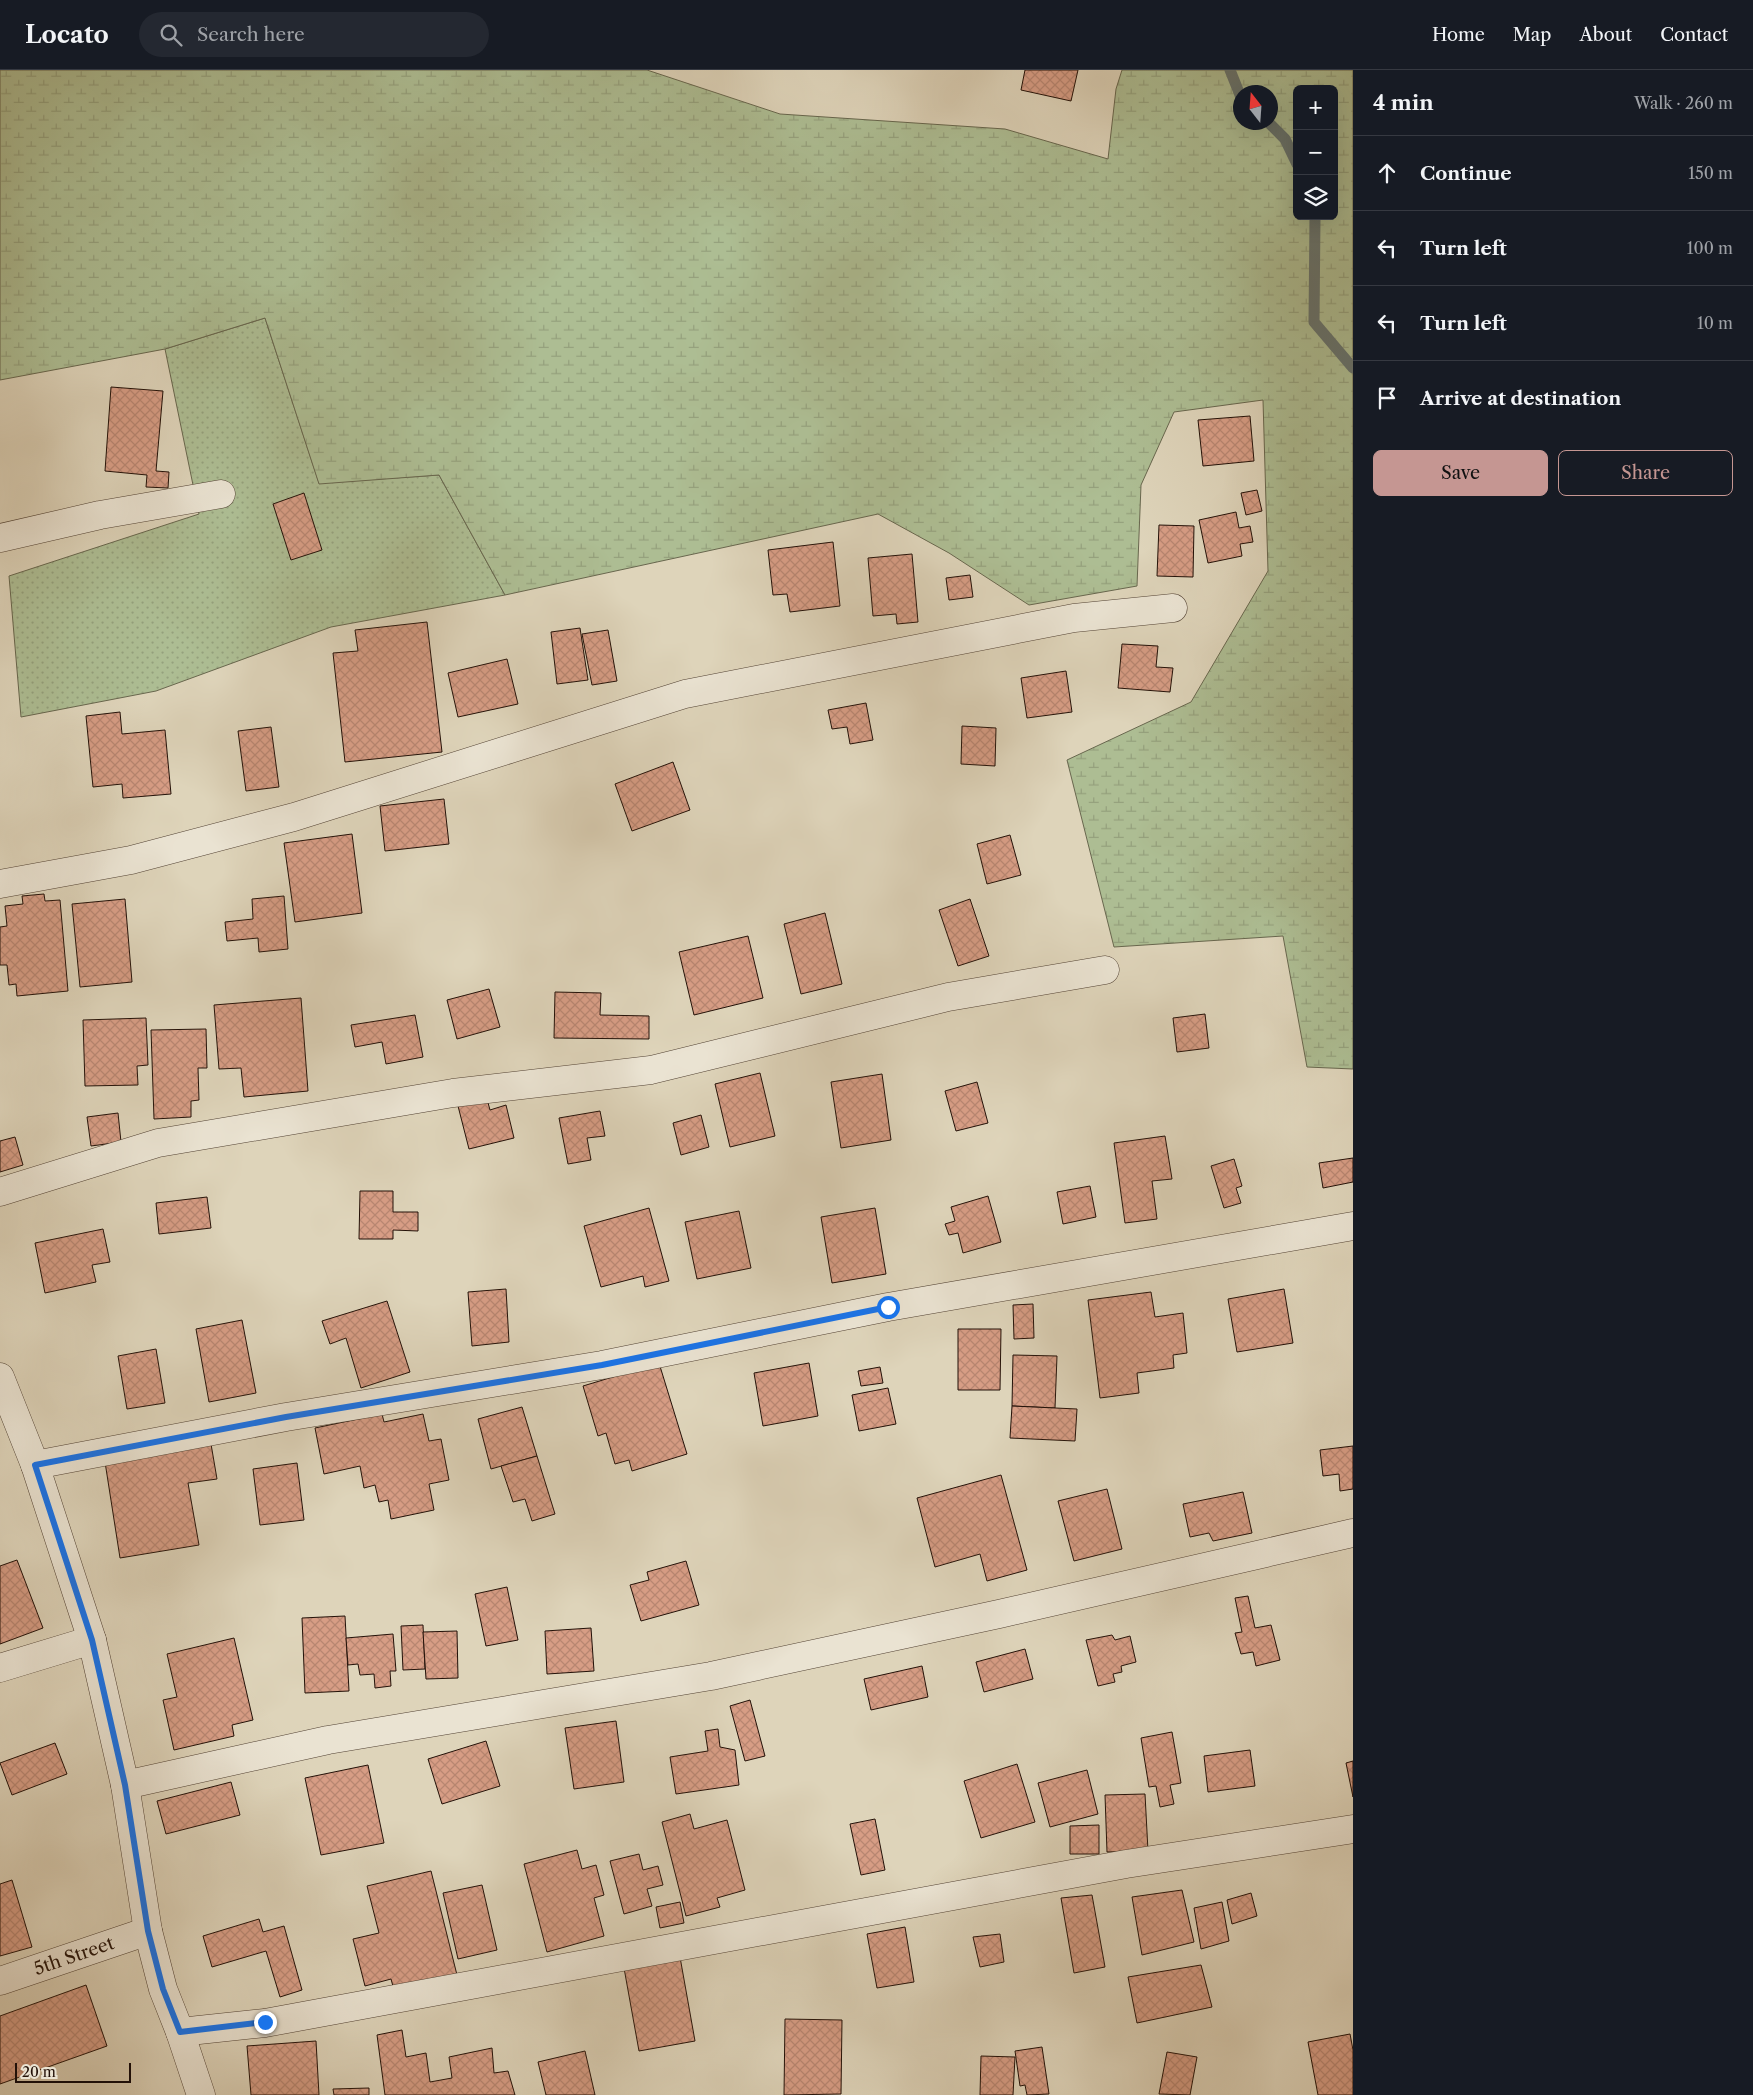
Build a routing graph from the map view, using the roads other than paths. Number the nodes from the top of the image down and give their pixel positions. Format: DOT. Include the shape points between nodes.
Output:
graph roads {
  1 [pos="221,494"];
  2 [pos="0,538"];
  3 [pos="1172,608"];
  4 [pos="0,884"];
  5 [pos="1105,970"];
  6 [pos="0,1192"];
  7 [pos="1353,1226"];
  8 [pos="0,1377"];
  9 [pos="35,1465"];
  10 [pos="1353,1533"];
  11 [pos="92,1640"];
  12 [pos="0,1668"];
  13 [pos="125,1785"];
  14 [pos="1353,1829"];
  15 [pos="148,1931"];
  16 [pos="0,1981"];
  17 [pos="180,2032"];
  18 [pos="201,2095"];
  1 -- 2 [label="street" via="100,515"];
  3 -- 4 [label="street" via="1074,618 685,694 294,817 131,860"];
  5 -- 6 [label="street" via="948,997 651,1070 453,1093 158,1143"];
  7 -- 9 [label="street" via="888,1307 602,1365 286,1417"];
  8 -- 9 [label="street"];
  9 -- 11 [label="street"];
  10 -- 13 [label="street" via="711,1676 328,1740"];
  11 -- 12 [label="street"];
  11 -- 13 [label="street"];
  13 -- 15 [label="street"];
  14 -- 17 [label="street" via="1126,1864 265,2022"];
  15 -- 16 [label="street, 5th Street"];
  15 -- 17 [label="street" via="163,1989"];
  17 -- 18 [label="street"];
}
